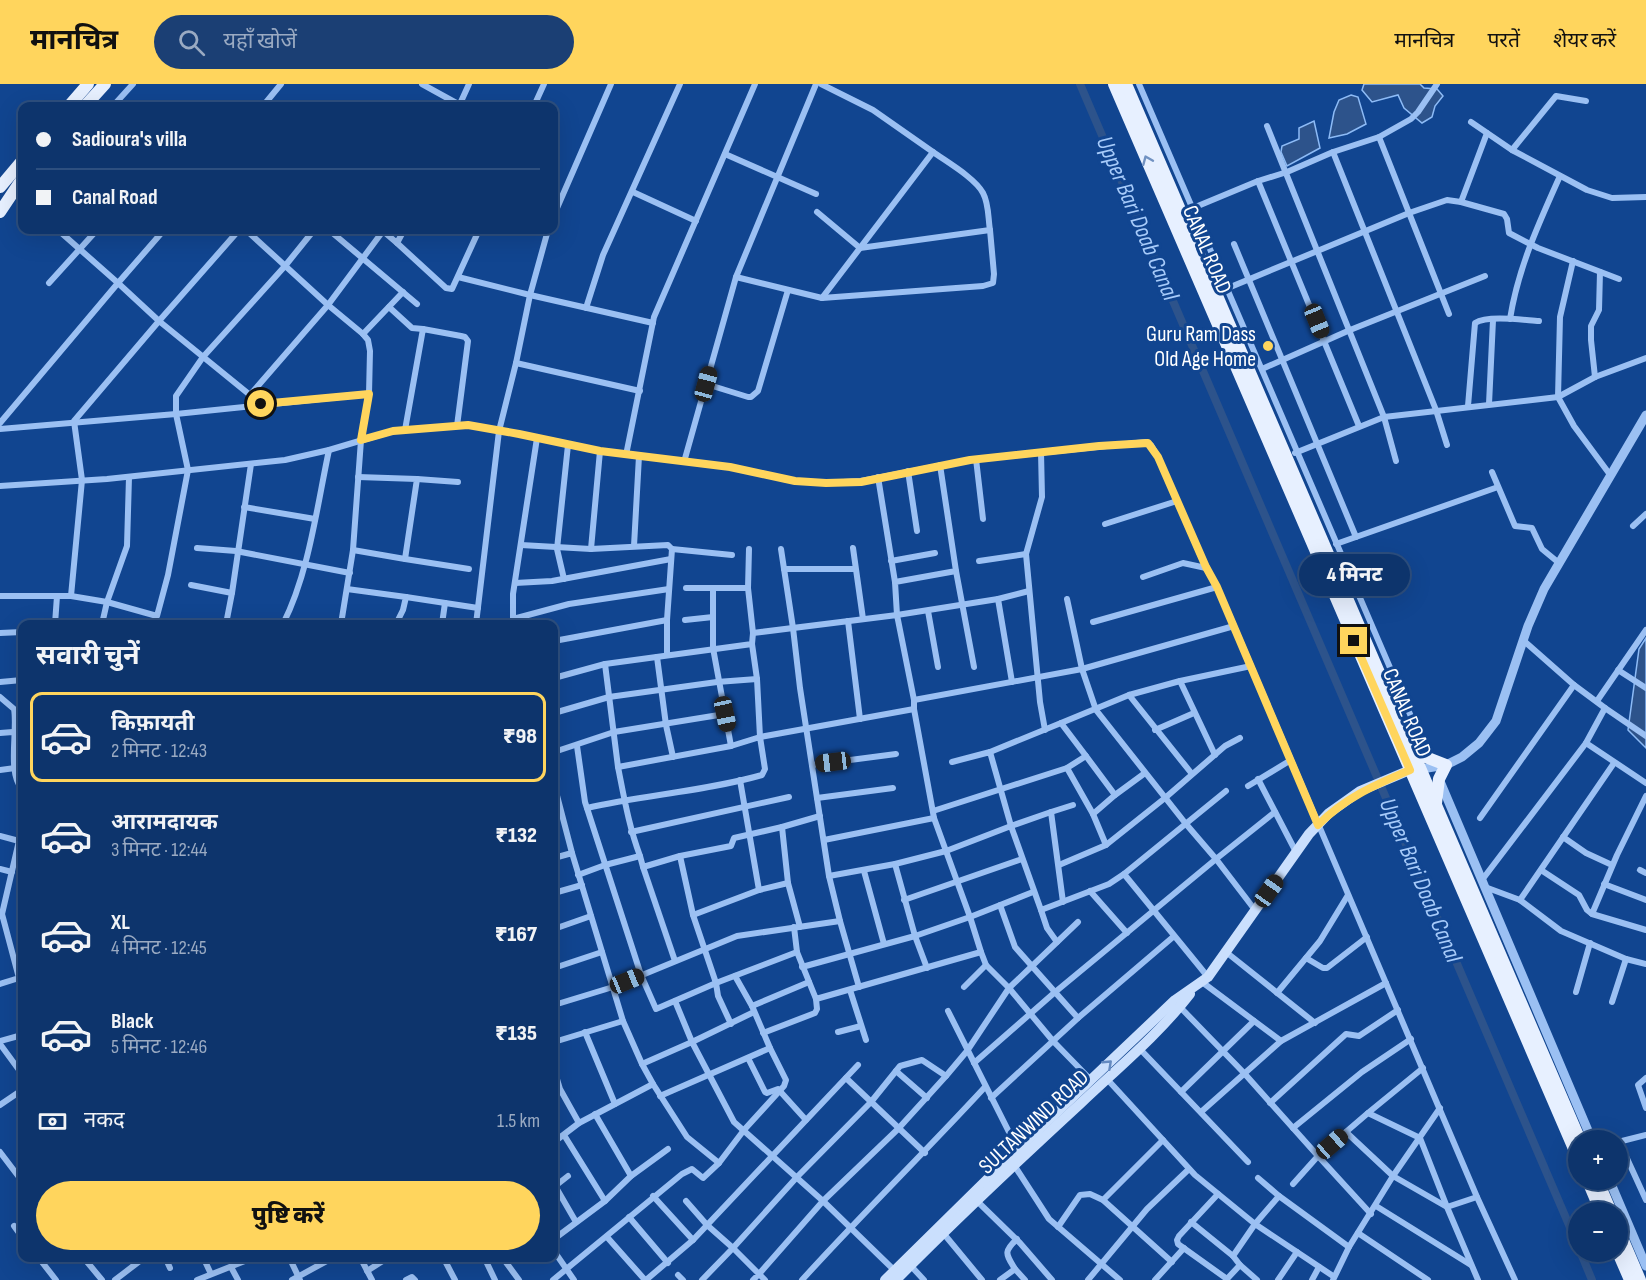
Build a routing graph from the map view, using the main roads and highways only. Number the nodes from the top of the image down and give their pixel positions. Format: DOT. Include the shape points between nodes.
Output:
graph roads {
  1 [pos="88,84"];
  2 [pos="105,84"];
  3 [pos="1114,84"];
  4 [pos="1126,84"];
  5 [pos="72,102"];
  6 [pos="92,102"];
  7 [pos="0,181"];
  8 [pos="18,184"];
  9 [pos="18,184"];
  10 [pos="18,185"];
  11 [pos="18,185"];
  12 [pos="0,187"];
  13 [pos="0,204"];
  14 [pos="0,212"];
  15 [pos="1408,743"];
  16 [pos="1415,770"];
  17 [pos="1436,807"];
  18 [pos="1201,983"];
  19 [pos="1576,1130"];
  20 [pos="1568,1134"];
  21 [pos="1016,1158"];
  22 [pos="974,1198"];
  23 [pos="1628,1252"];
  24 [pos="1622,1262"];
  25 [pos="897,1275"];
  26 [pos="885,1280"];
  27 [pos="1630,1280"];
  28 [pos="1640,1280"];
  1 -- 5 [label="main road"];
  2 -- 6 [label="main road"];
  16 -- 3 [label="main road, CANAL ROAD, one-way"];
  4 -- 15 [label="main road, CANAL ROAD" via="1222,291"];
  7 -- 8 [label="main road"];
  9 -- 12 [label="main road"];
  10 -- 13 [label="main road"];
  11 -- 14 [label="main road"];
  15 -- 16 [label="main road, CANAL ROAD"];
  15 -- 17 [label="main road" via="1422,756 1446,765 1439,779"];
  16 -- 17 [label="main road, CANAL ROAD"];
  16 -- 18 [label="main road, SULTANWIND ROAD" via="1360,791 1329,813"];
  16 -- 20 [label="main road, CANAL ROAD"];
  17 -- 19 [label="main road, CANAL ROAD"];
  18 -- 21 [label="main road, SULTANWIND ROAD" via="1107,1079"];
  21 -- 18 [label="main road, one-way" via="1175,1000"];
  21 -- 22 [label="main road, SULTANWIND ROAD"];
  22 -- 25 [label="main road"];
  22 -- 25 [label="main road, SULTANWIND ROAD" via="944,1234"];
  23 -- 28 [label="main road"];
  24 -- 27 [label="main road"];
  25 -- 26 [label="main road"];
}
